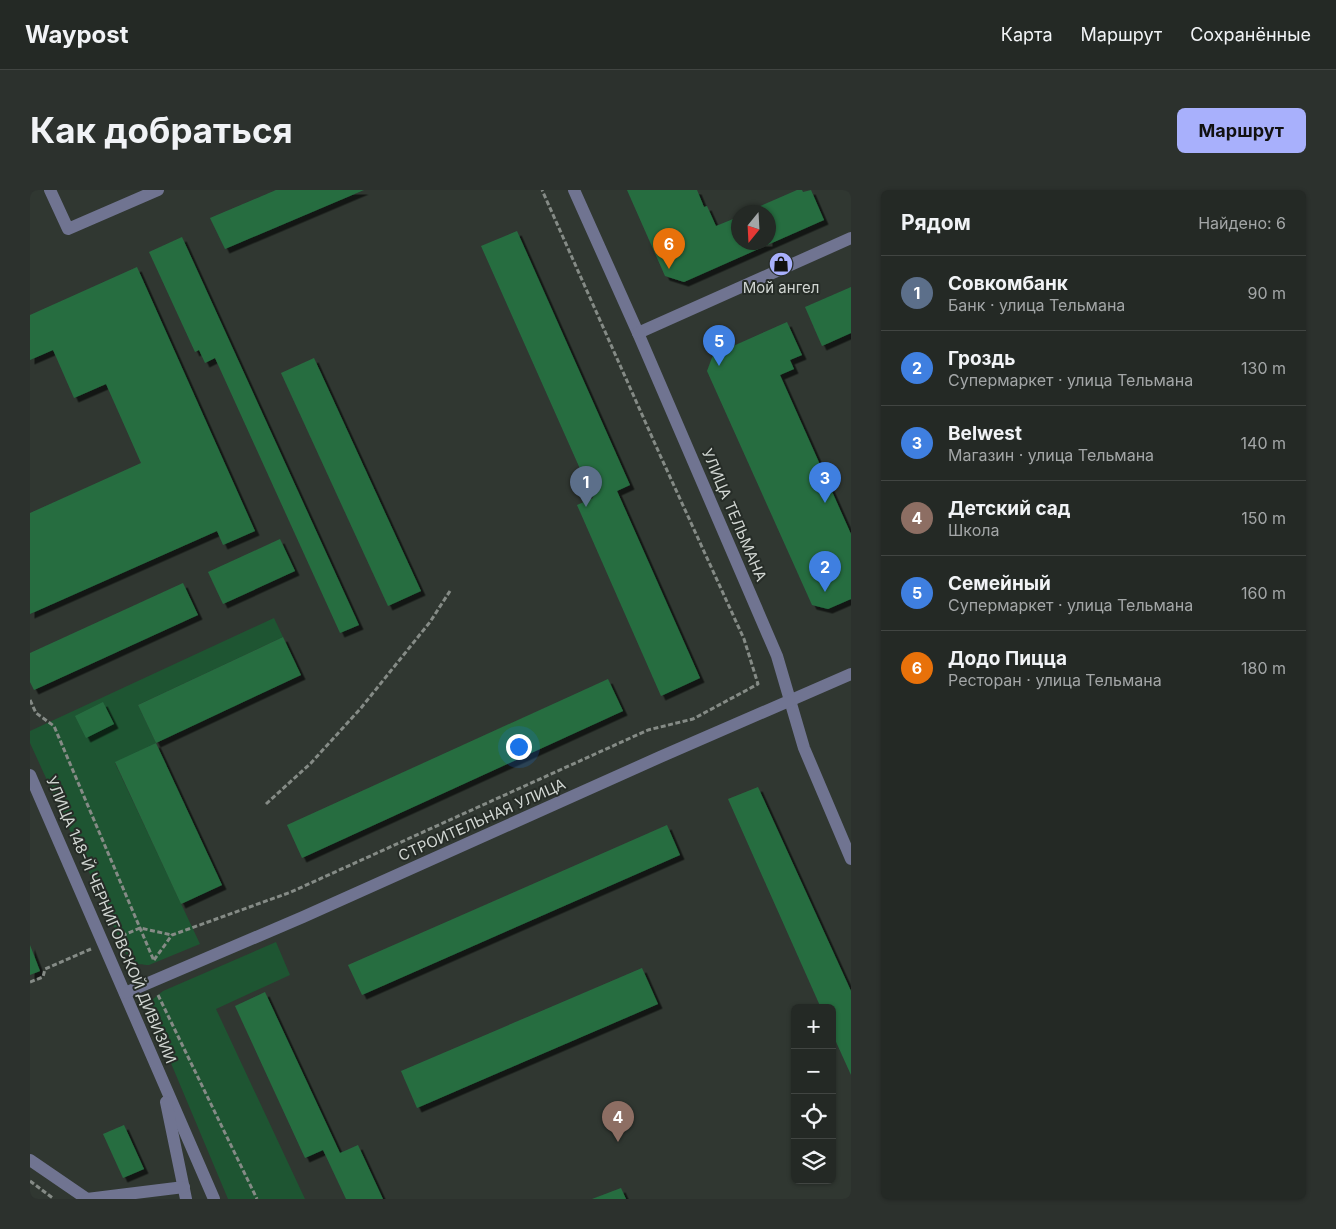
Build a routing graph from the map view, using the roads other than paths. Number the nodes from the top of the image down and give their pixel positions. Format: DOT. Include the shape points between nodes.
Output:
graph roads {
  1 [pos="50,190"];
  2 [pos="158,190"];
  3 [pos="574,190"];
  4 [pos="850,238"];
  5 [pos="638,333"];
  6 [pos="851,674"];
  7 [pos="790,701"];
  8 [pos="30,775"];
  9 [pos="851,858"];
  10 [pos="124,993"];
  11 [pos="161,1078"];
  12 [pos="30,1160"];
  13 [pos="185,1193"];
  14 [pos="87,1199"];
  15 [pos="214,1199"];
  1 -- 2 [label="street" via="68,229"];
  3 -- 5 [label="street, УЛИЦА ТЕЛЬМАНА"];
  4 -- 5 [label="street"];
  5 -- 7 [label="street, УЛИЦА ТЕЛЬМАНА" via="777,656"];
  6 -- 7 [label="street, СТРОИТЕЛЬНАЯ УЛИЦА"];
  7 -- 9 [label="street, УЛИЦА ТЕЛЬМАНА" via="804,748"];
  7 -- 10 [label="street, СТРОИТЕЛЬНАЯ УЛИЦА"];
  8 -- 10 [label="street, УЛИЦА 148-Й ЧЕРНИГОВСКОЙ ДИВИЗИИ"];
  10 -- 11 [label="street, УЛИЦА 148-Й ЧЕРНИГОВСКОЙ ДИВИЗИИ"];
  11 -- 13 [label="street, УЛИЦА 148-Й ЧЕРНИГОВСКОЙ ДИВИЗИИ"];
  11 -- 15 [label="street, УЛИЦА 148-Й ЧЕРНИГОВСКОЙ ДИВИЗИИ"];
  12 -- 14 [label="street"];
  13 -- 14 [label="street"];
}
